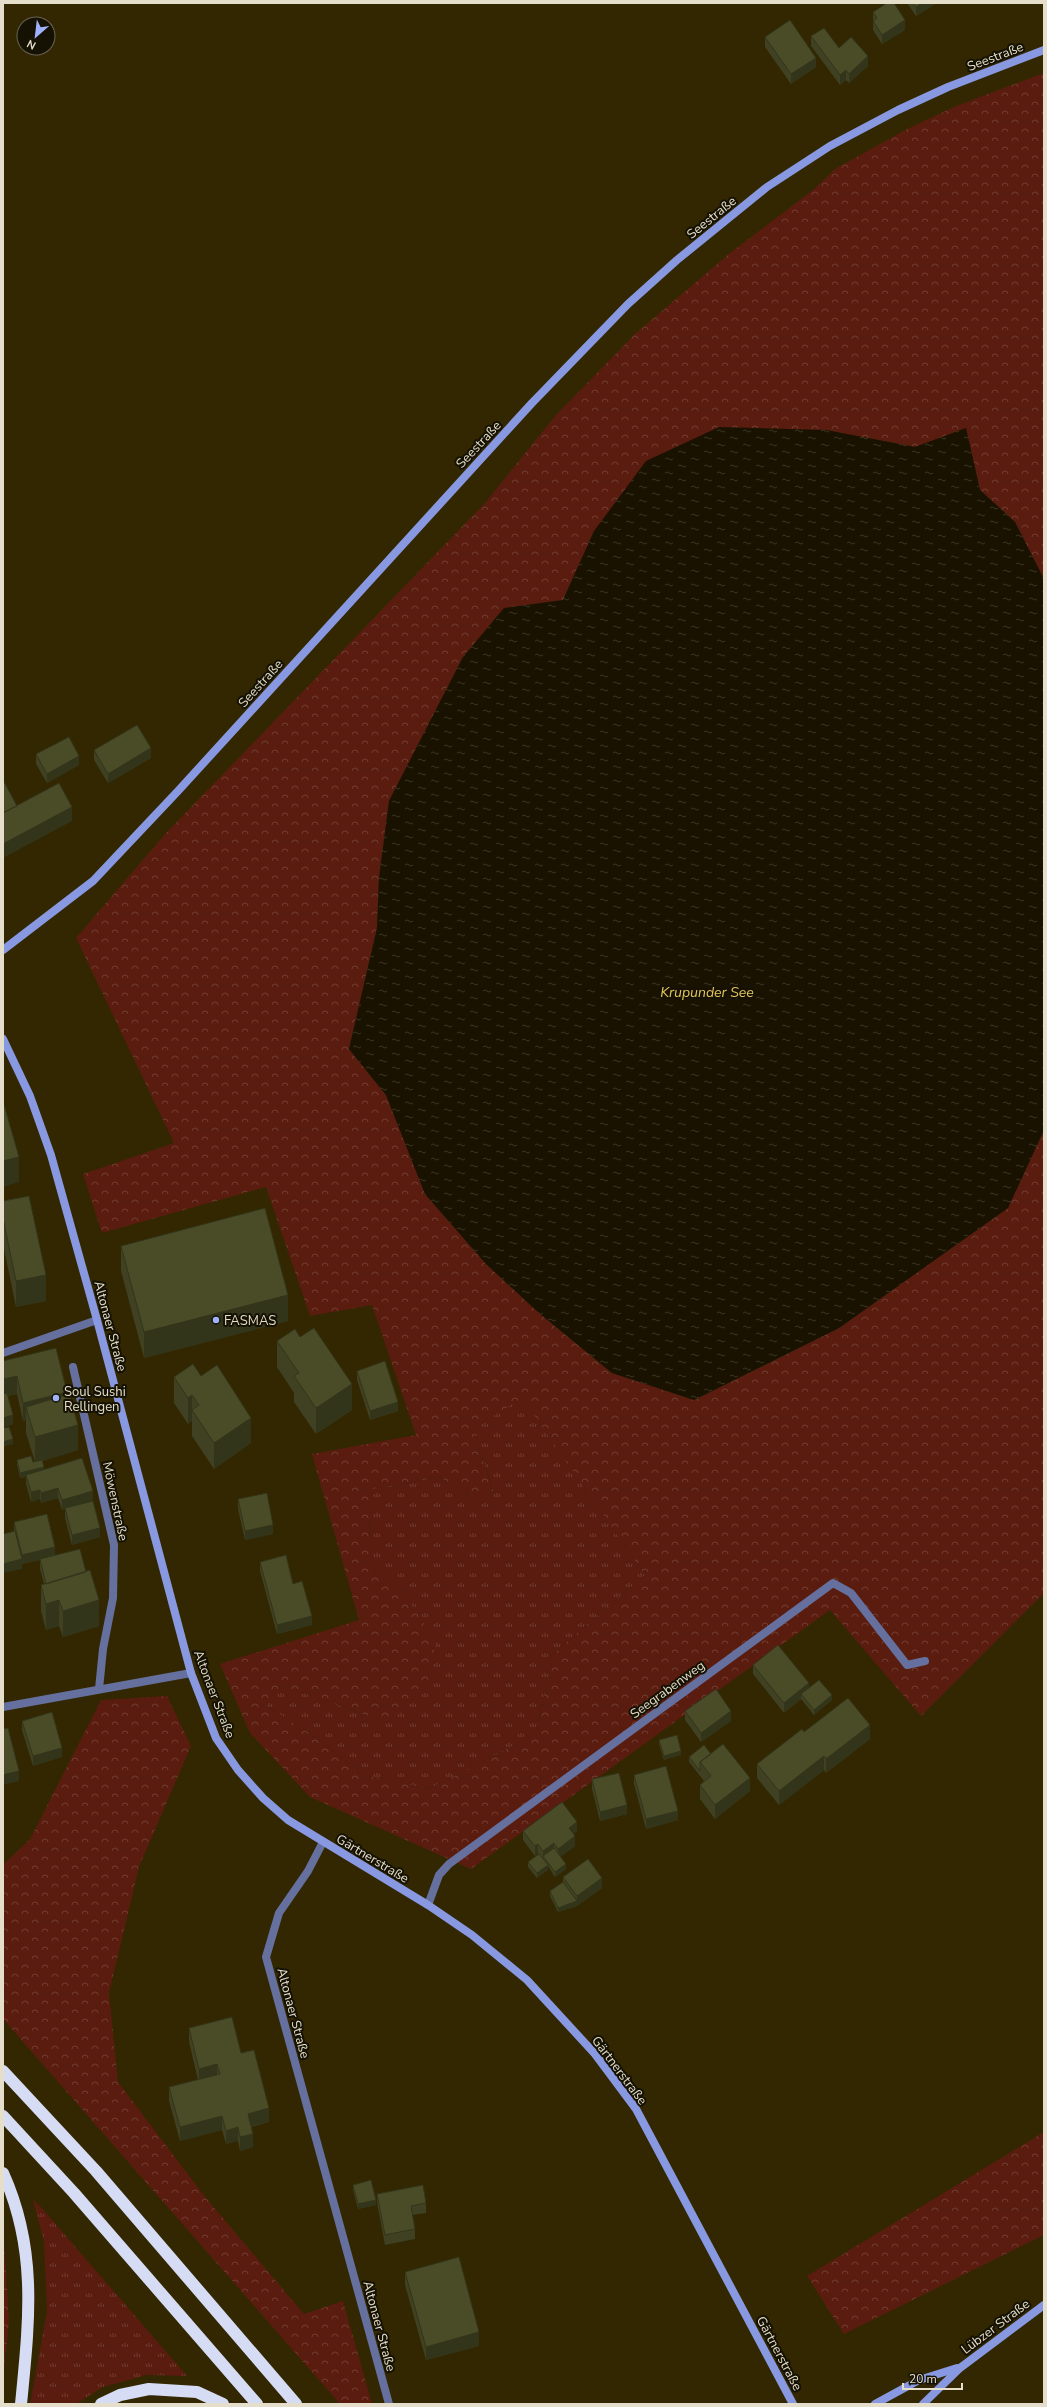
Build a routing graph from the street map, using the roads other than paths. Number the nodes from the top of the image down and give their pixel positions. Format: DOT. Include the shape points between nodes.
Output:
graph roads {
  1 [pos="1044,50"];
  2 [pos="3,950"];
  3 [pos="3,1039"];
  4 [pos="97,1320"];
  5 [pos="3,1353"];
  6 [pos="73,1367"];
  7 [pos="925,1661"];
  8 [pos="191,1673"];
  9 [pos="99,1689"];
  10 [pos="3,1707"];
  11 [pos="323,1842"];
  12 [pos="428,1905"];
  13 [pos="3,2071"];
  14 [pos="3,2116"];
  15 [pos="3,2172"];
  16 [pos="1044,2305"];
  17 [pos="960,2368"];
  18 [pos="21,2404"];
  19 [pos="101,2404"];
  20 [pos="223,2404"];
  21 [pos="257,2404"];
  22 [pos="296,2404"];
  23 [pos="389,2404"];
  24 [pos="793,2404"];
  25 [pos="875,2404"];
  26 [pos="923,2404"];
  1 -- 2 [label="street, Seestraße" via="898,110 830,146 767,187 677,260 628,304 532,402 93,881"];
  3 -- 4 [label="street, Altonaer Straße" via="30,1096 50,1155"];
  4 -- 5 [label="street"];
  4 -- 8 [label="street, Altonaer Straße"];
  6 -- 9 [label="street, Möwenstraße" via="114,1545 113,1598 103,1649"];
  7 -- 12 [label="street, Seegrabenweg" via="907,1665 851,1593 833,1583 449,1864 438,1875"];
  8 -- 9 [label="street"];
  8 -- 11 [label="street, Altonaer Straße" via="216,1738 238,1770 262,1798 288,1820"];
  9 -- 10 [label="street"];
  11 -- 12 [label="street, Gärtnerstraße"];
  11 -- 23 [label="street, Altonaer Straße" via="308,1871 279,1913 266,1958"];
  12 -- 24 [label="street, Gärtnerstraße" via="472,1935 527,1980 595,2054 636,2109"];
  13 -- 22 [label="highway" via="96,2171"];
  14 -- 21 [label="highway" via="74,2193"];
  15 -- 18 [label="highway" via="23,2230 29,2268 29,2308"];
  16 -- 17 [label="street, Lübzer Straße"];
  17 -- 25 [label="street, Lübzer Straße" via="919,2380"];
  17 -- 26 [label="street, Lübzer Straße"];
  19 -- 20 [label="highway" via="120,2395 149,2389 196,2392"];
}
